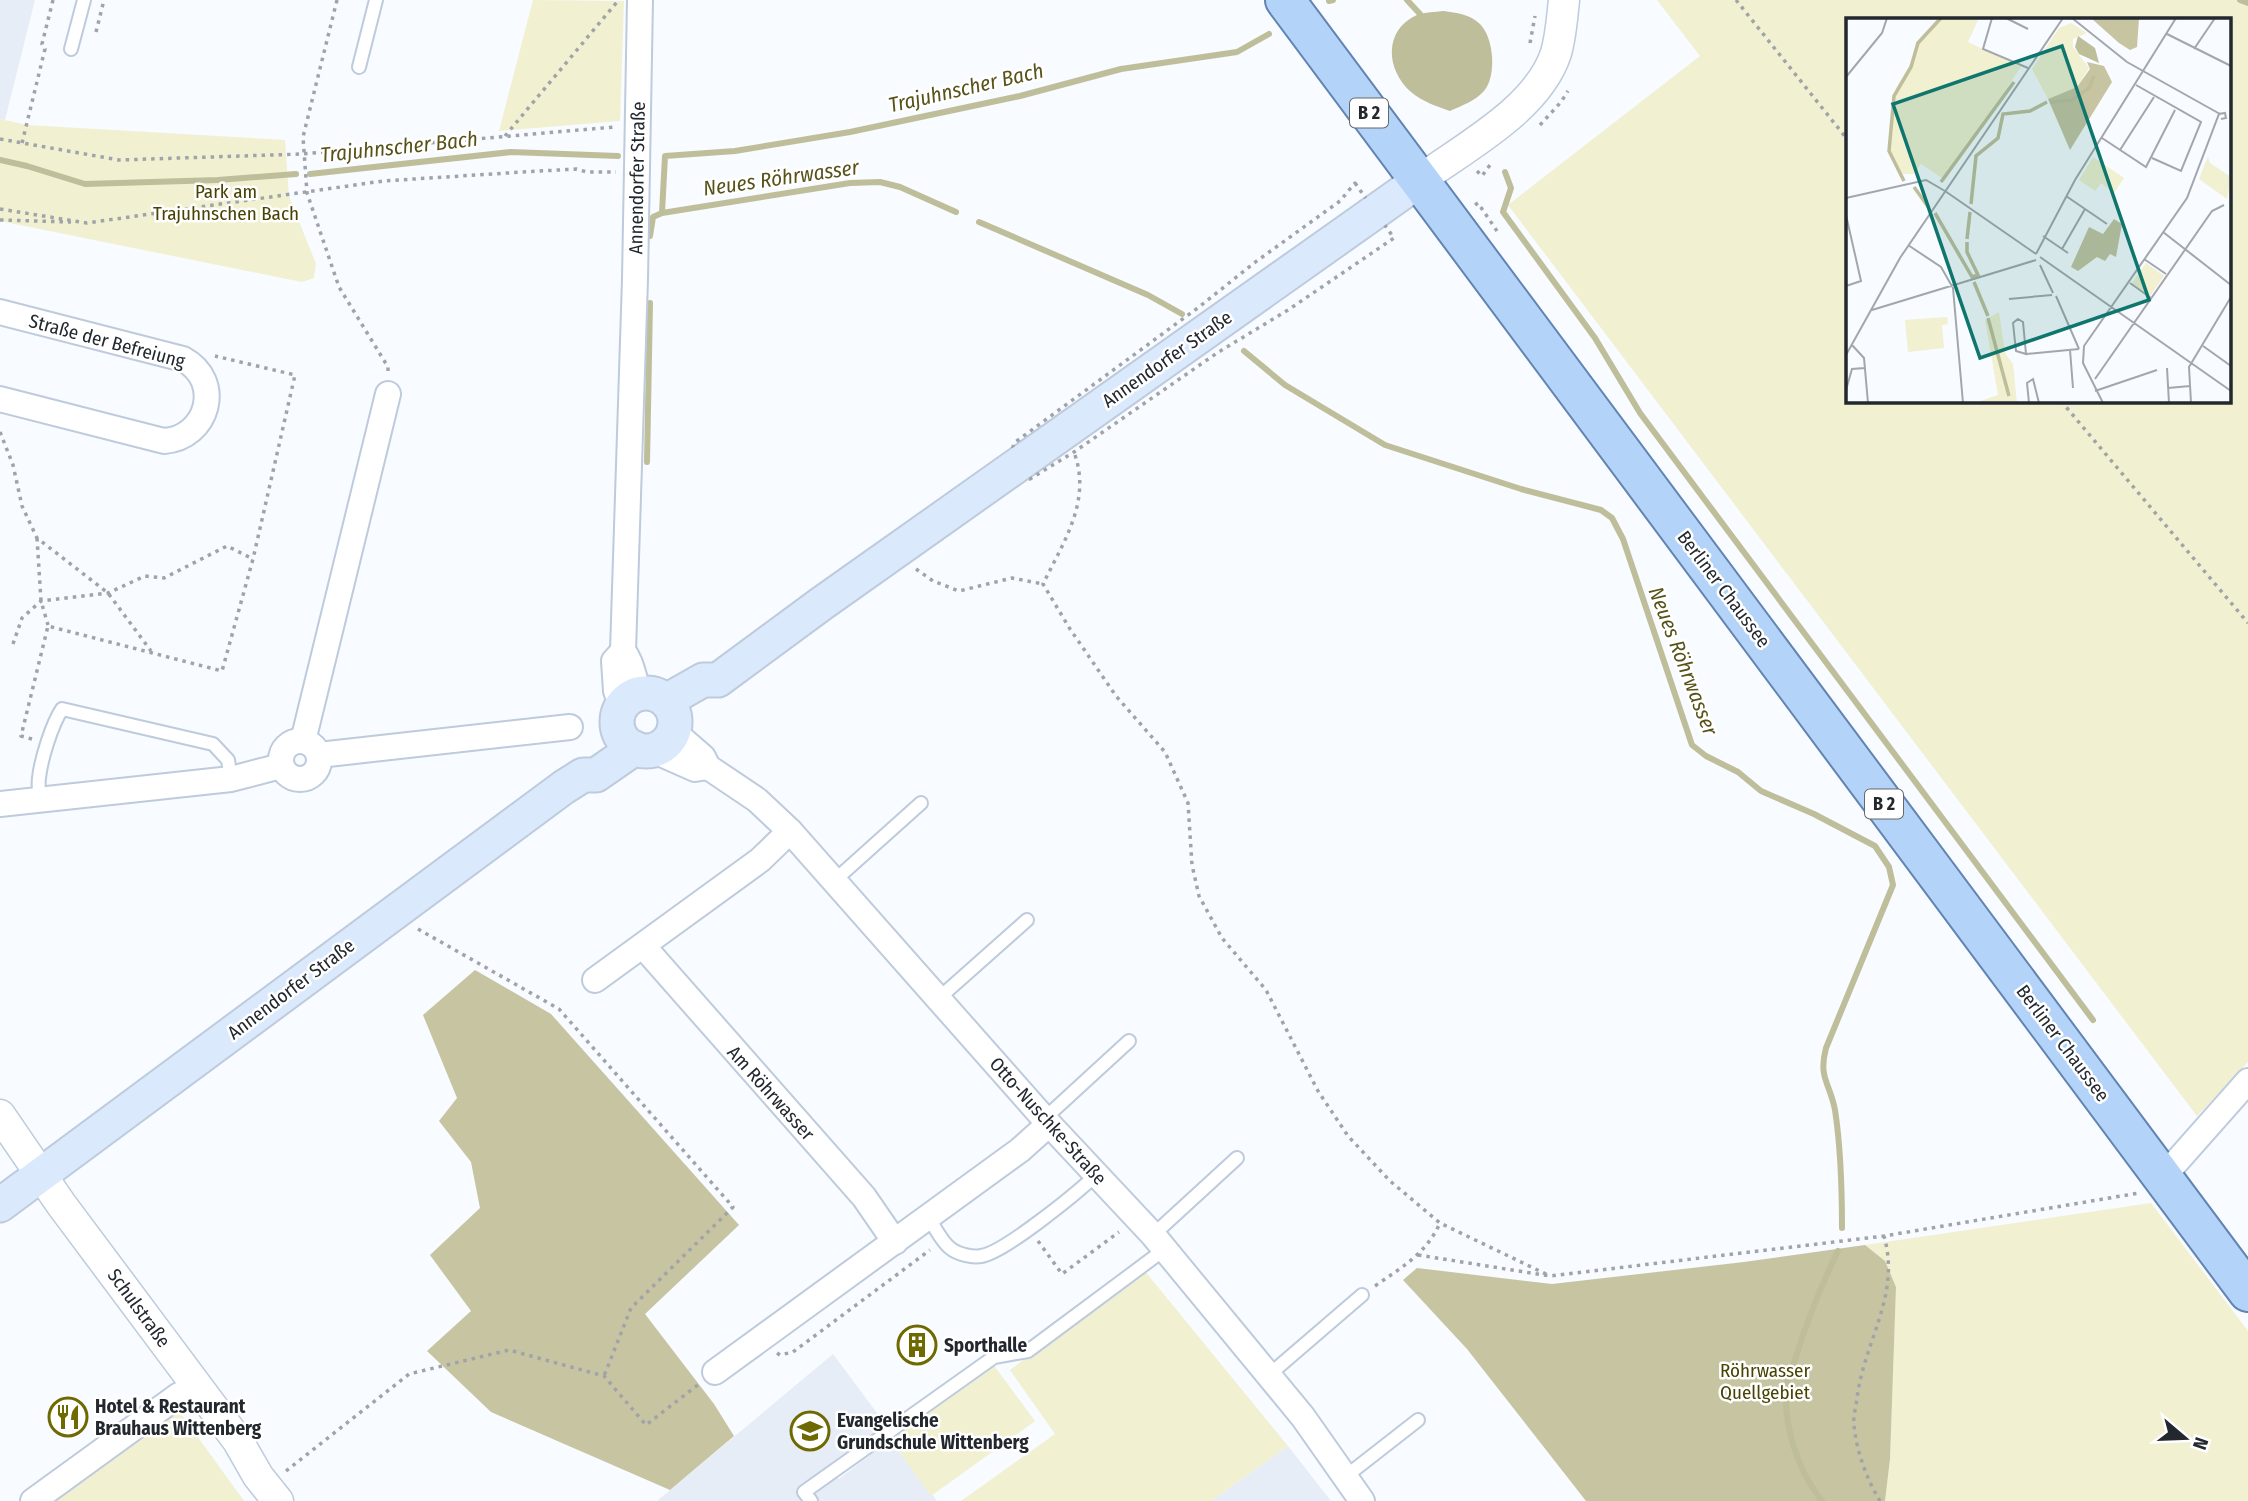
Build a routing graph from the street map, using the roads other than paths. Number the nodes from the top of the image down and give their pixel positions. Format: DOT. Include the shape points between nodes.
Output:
graph roads {
  1 [pos="84,0"];
  2 [pos="376,0"];
  3 [pos="640,0"];
  4 [pos="1285,0"];
  5 [pos="1564,0"];
  6 [pos="71,49"];
  7 [pos="359,67"];
  8 [pos="1420,180"];
  9 [pos="0,312"];
  10 [pos="388,394"];
  11 [pos="0,399"];
  12 [pos="648,723"];
  13 [pos="570,727"];
  14 [pos="311,748"];
  15 [pos="281,766"];
  16 [pos="231,779"];
  17 [pos="40,800"];
  18 [pos="921,803"];
  19 [pos="0,804"];
  20 [pos="790,831"];
  21 [pos="834,881"];
  22 [pos="1027,920"];
  23 [pos="643,946"];
  24 [pos="595,980"];
  25 [pos="938,999"];
  26 [pos="1129,1041"];
  27 [pos="2248,1082"];
  28 [pos="0,1115"];
  29 [pos="1046,1121"];
  30 [pos="1237,1158"];
  31 [pos="41,1174"];
  32 [pos="1096,1175"];
  33 [pos="2163,1177"];
  34 [pos="0,1205"];
  35 [pos="928,1217"];
  36 [pos="895,1242"];
  37 [pos="1159,1242"];
  38 [pos="2248,1292"];
  39 [pos="1362,1295"];
  40 [pos="715,1372"];
  41 [pos="1269,1376"];
  42 [pos="186,1390"];
  43 [pos="1418,1420"];
  44 [pos="1345,1477"];
  45 [pos="272,1493"];
  46 [pos="33,1501"];
  47 [pos="811,1501"];
  48 [pos="1362,1501"];
  1 -- 6 [label="lane"];
  2 -- 7 [label="lane"];
  3 -- 12 [label="street, Annendorfer Straße" via="623,651 631,659"];
  4 -- 8 [label="main road, Berliner Chaussee / B 2"];
  5 -- 8 [label="street, Annendorfer Straße" via="1556,54 1543,79 1506,119"];
  8 -- 12 [label="main road, Annendorfer Straße" via="900,547 718,680 715,693"];
  8 -- 33 [label="main road, Berliner Chaussee / B 2"];
  9 -- 11 [label="street, Straße der Befreiung" via="183,359 193,364 204,381 206,408 178,440 164,441"];
  10 -- 14 [label="street"];
  12 -- 20 [label="street, Otto-Nuschke-Straße" via="695,769 708,767 757,800"];
  12 -- 31 [label="main road, Annendorfer Straße" via="586,760 583,775"];
  13 -- 14 [label="street"];
  14 -- 15 [label="street" via="296,741 285,748"];
  14 -- 15 [label="street" via="315,772 305,779 293,779"];
  15 -- 16 [label="street"];
  16 -- 17 [label="street"];
  16 -- 17 [label="lane" via="228,760 213,744 62,709 38,780"];
  17 -- 19 [label="street"];
  18 -- 21 [label="lane"];
  20 -- 21 [label="street, Otto-Nuschke-Straße"];
  20 -- 23 [label="street" via="760,860"];
  21 -- 25 [label="street, Otto-Nuschke-Straße"];
  22 -- 25 [label="lane"];
  23 -- 24 [label="street"];
  23 -- 36 [label="street, Am Röhrwasser" via="864,1197"];
  25 -- 29 [label="street, Otto-Nuschke-Straße"];
  26 -- 29 [label="lane"];
  27 -- 33 [label="street"];
  28 -- 31 [label="street, Schulstraße"];
  29 -- 32 [label="street, Otto-Nuschke-Straße"];
  29 -- 35 [label="street" via="1020,1150"];
  30 -- 37 [label="lane"];
  31 -- 34 [label="main road, Annendorfer Straße"];
  31 -- 42 [label="street, Schulstraße"];
  32 -- 35 [label="lane" via="1029,1228 981,1256 951,1249"];
  32 -- 37 [label="street, Otto-Nuschke-Straße"];
  33 -- 38 [label="main road, Berliner Chaussee / B 2"];
  35 -- 36 [label="street"];
  36 -- 40 [label="street"];
  37 -- 41 [label="street, Otto-Nuschke-Straße"];
  37 -- 47 [label="lane" via="1028,1351 995,1357 804,1492"];
  39 -- 41 [label="lane"];
  41 -- 44 [label="street, Otto-Nuschke-Straße"];
  42 -- 45 [label="street, Schulstraße" via="238,1441"];
  42 -- 46 [label="street"];
  43 -- 44 [label="lane"];
  44 -- 48 [label="street, Otto-Nuschke-Straße"];
}
